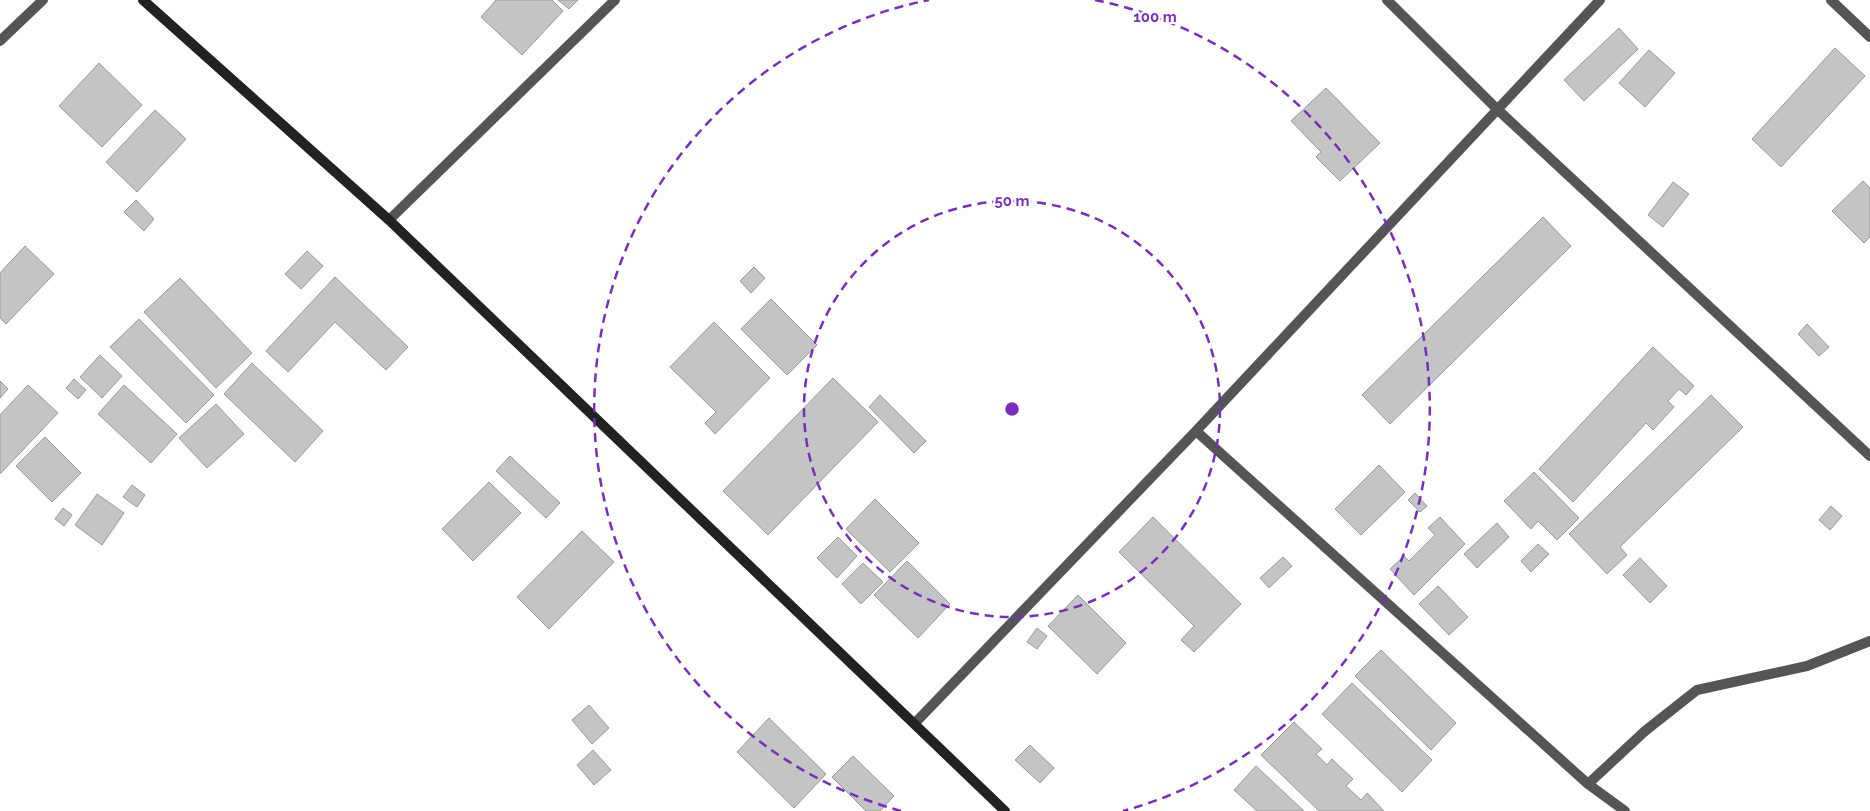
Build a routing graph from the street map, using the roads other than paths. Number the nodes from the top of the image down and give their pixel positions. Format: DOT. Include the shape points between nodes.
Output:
graph roads {
  1 [pos="43,0"];
  2 [pos="143,0"];
  3 [pos="615,0"];
  4 [pos="1387,0"];
  5 [pos="1600,0"];
  6 [pos="1832,0"];
  7 [pos="1870,37"];
  8 [pos="0,41"];
  9 [pos="1497,109"];
  10 [pos="388,220"];
  11 [pos="1196,431"];
  12 [pos="1870,456"];
  13 [pos="1870,641"];
  14 [pos="915,723"];
  15 [pos="1588,784"];
  16 [pos="1005,811"];
  17 [pos="1625,811"];
  1 -- 8 [label="street"];
  2 -- 10 [label="street"];
  3 -- 10 [label="street"];
  4 -- 9 [label="street"];
  5 -- 9 [label="street"];
  6 -- 7 [label="street"];
  9 -- 11 [label="street"];
  9 -- 12 [label="street"];
  10 -- 14 [label="street"];
  11 -- 14 [label="street"];
  11 -- 15 [label="street"];
  13 -- 15 [label="street" via="1807,666 1697,690 1645,730"];
  14 -- 16 [label="street"];
  15 -- 17 [label="street"];
}
